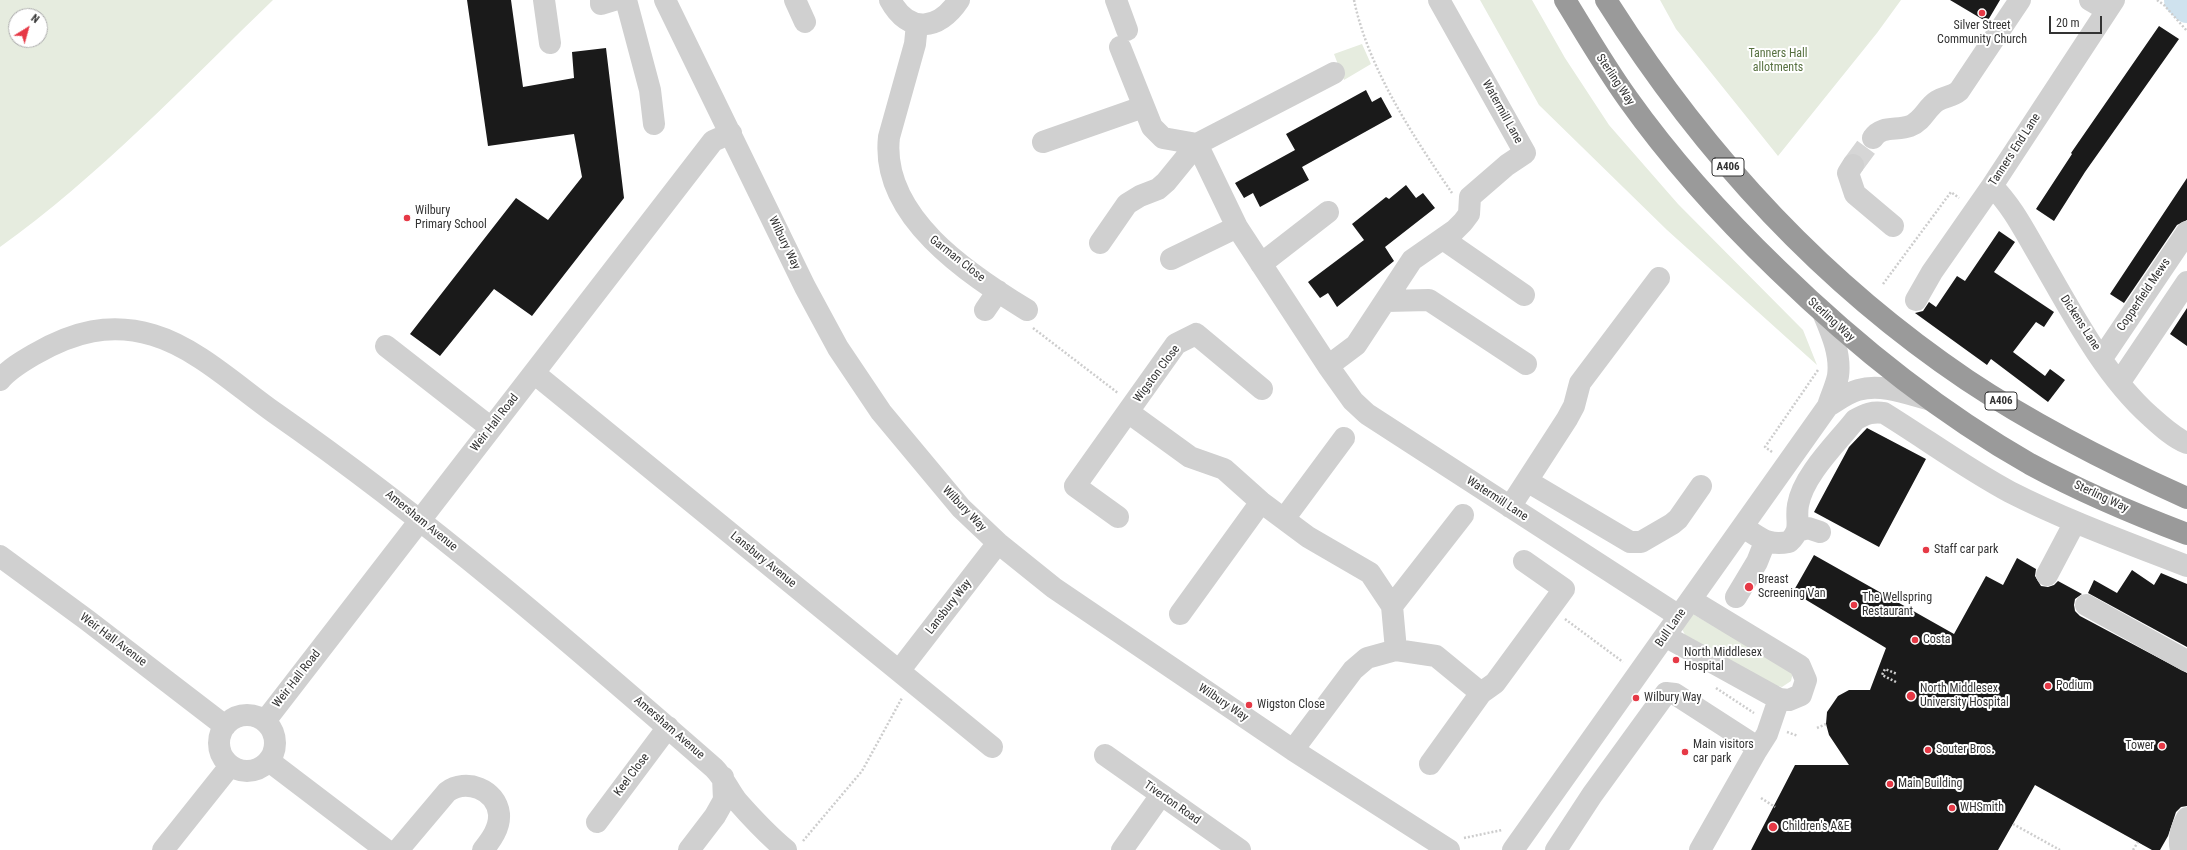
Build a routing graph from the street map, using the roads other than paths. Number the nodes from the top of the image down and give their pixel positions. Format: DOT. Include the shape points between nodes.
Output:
graph roads {
  1 [pos="544,0"];
  2 [pos="600,0"];
  3 [pos="614,0"];
  4 [pos="626,0"];
  5 [pos="665,0"];
  6 [pos="795,0"];
  7 [pos="890,0"];
  8 [pos="959,0"];
  9 [pos="1116,0"];
  10 [pos="1439,0"];
  11 [pos="1565,0"];
  12 [pos="1606,0"];
  13 [pos="2020,0"];
  14 [pos="2104,3"];
  15 [pos="805,22"];
  16 [pos="917,24"];
  17 [pos="550,43"];
  18 [pos="1334,73"];
  19 [pos="1144,107"];
  20 [pos="654,124"];
  21 [pos="732,132"];
  22 [pos="1873,138"];
  23 [pos="1043,142"];
  24 [pos="1197,144"];
  25 [pos="1853,165"];
  26 [pos="1992,186"];
  27 [pos="1328,212"];
  28 [pos="1892,226"];
  29 [pos="1237,227"];
  30 [pos="2187,232"];
  31 [pos="1443,239"];
  32 [pos="1100,243"];
  33 [pos="1171,259"];
  34 [pos="1261,264"];
  35 [pos="1659,278"];
  36 [pos="2187,282"];
  37 [pos="998,291"];
  38 [pos="1524,295"];
  39 [pos="1916,300"];
  40 [pos="1386,301"];
  41 [pos="1023,308"];
  42 [pos="985,310"];
  43 [pos="1824,315"];
  44 [pos="386,346"];
  45 [pos="2102,358"];
  46 [pos="1526,364"];
  47 [pos="1328,366"];
  48 [pos="534,373"];
  49 [pos="0,380"];
  50 [pos="2119,383"];
  51 [pos="1262,389"];
  52 [pos="1932,401"];
  53 [pos="1828,406"];
  54 [pos="1131,408"];
  55 [pos="491,428"];
  56 [pos="1344,438"];
  57 [pos="2187,443"];
  58 [pos="2137,475"];
  59 [pos="1527,481"];
  60 [pos="1701,486"];
  61 [pos="2187,490"];
  62 [pos="2187,498"];
  63 [pos="1261,502"];
  64 [pos="1510,507"];
  65 [pos="1462,515"];
  66 [pos="1118,517"];
  67 [pos="419,519"];
  68 [pos="1284,519"];
  69 [pos="2075,522"];
  70 [pos="1740,531"];
  71 [pos="1798,531"];
  72 [pos="1820,532"];
  73 [pos="2187,534"];
  74 [pos="998,543"];
  75 [pos="1763,548"];
  76 [pos="0,556"];
  77 [pos="1524,561"];
  78 [pos="2187,566"];
  79 [pos="2046,575"];
  80 [pos="1736,597"];
  81 [pos="2086,605"];
  82 [pos="1392,606"];
  83 [pos="1685,608"];
  84 [pos="1180,614"];
  85 [pos="1665,636"];
  86 [pos="1396,650"];
  87 [pos="2187,661"];
  88 [pos="905,676"];
  89 [pos="1482,693"];
  90 [pos="1780,699"];
  91 [pos="264,721"];
  92 [pos="225,726"];
  93 [pos="668,727"];
  94 [pos="992,747"];
  95 [pos="1293,750"];
  96 [pos="1755,753"];
  97 [pos="1105,755"];
  98 [pos="270,761"];
  99 [pos="1430,764"];
  100 [pos="230,766"];
  101 [pos="723,777"];
  102 [pos="1161,795"];
  103 [pos="715,816"];
  104 [pos="2187,818"];
  105 [pos="597,822"];
  106 [pos="758,822"];
  107 [pos="1454,845"];
  108 [pos="793,847"];
  109 [pos="163,850"];
  110 [pos="386,850"];
  111 [pos="398,850"];
  112 [pos="483,850"];
  113 [pos="689,850"];
  114 [pos="1122,850"];
  115 [pos="1240,850"];
  116 [pos="1512,850"];
  117 [pos="1556,850"];
  118 [pos="1700,850"];
  119 [pos="2181,850"];
  1 -- 17 [label="street"];
  2 -- 3 [label="street" via="601,4"];
  4 -- 20 [label="street" via="650,90"];
  5 -- 21 [label="street, Wilbury Way"];
  6 -- 15 [label="street"];
  7 -- 16 [label="street" via="904,19"];
  8 -- 16 [label="street" via="952,10 934,22"];
  9 -- 19 [label="street"];
  10 -- 31 [label="street, Watermill Lane" via="1525,153 1470,197 1469,214"];
  11 -- 43 [label="highway, Sterling Way" via="1629,101 1700,190"];
  12 -- 58 [label="highway, A406" via="1642,56 1733,173 1791,235 1842,283 1910,340 1967,380 2034,422"];
  13 -- 22 [label="street" via="1954,96 1936,101 1918,122 1909,127 1881,131"];
  14 -- 26 [label="street, Tanners End Lane"];
  16 -- 37 [label="street, Garman Close" via="897,140 887,149 894,180 914,221 944,252"];
  18 -- 24 [label="street"];
  19 -- 23 [label="street"];
  19 -- 24 [label="street" via="1152,127 1163,138"];
  21 -- 48 [label="street, Weir Hall Road" via="712,141"];
  21 -- 74 [label="street, Wilbury Way" via="805,287 838,348 881,412 932,476"];
  24 -- 29 [label="street, Watermill Lane"];
  24 -- 32 [label="street" via="1158,190 1126,204"];
  25 -- 28 [label="street" via="1848,173 1855,194"];
  26 -- 39 [label="street, Tanners End Lane" via="1932,272"];
  26 -- 45 [label="street, Dickens Lane" via="2009,205 2073,315"];
  27 -- 34 [label="street"];
  29 -- 33 [label="street"];
  29 -- 34 [label="street, Watermill Lane"];
  30 -- 45 [label="street, Copperfield Mews"];
  31 -- 38 [label="street"];
  31 -- 40 [label="street" via="1412,260"];
  34 -- 47 [label="street, Watermill Lane"];
  35 -- 59 [label="street" via="1580,383 1574,406 1567,419"];
  36 -- 50 [label="street"];
  37 -- 41 [label="street, Garman Close"];
  37 -- 42 [label="street"];
  40 -- 46 [label="street" via="1429,300"];
  40 -- 47 [label="street" via="1356,345"];
  43 -- 52 [label="highway, Sterling Way"];
  43 -- 53 [label="street" via="1833,335 1838,367 1838,376"];
  44 -- 55 [label="street"];
  45 -- 50 [label="street, Dickens Lane"];
  47 -- 64 [label="street, Watermill Lane" via="1353,402 1367,414"];
  48 -- 55 [label="street, Weir Hall Road"];
  48 -- 88 [label="street, Lansbury Avenue"];
  49 -- 67 [label="street, Amersham Avenue" via="29,357 72,336 92,330 116,328 154,335 179,346 231,380"];
  50 -- 57 [label="street, Dickens Lane" via="2157,422"];
  51 -- 54 [label="street, Wigston Close" via="1196,334 1176,344"];
  52 -- 53 [label="street" via="1897,391 1867,388 1856,390"];
  52 -- 73 [label="highway, Sterling Way" via="2031,464 2091,494"];
  53 -- 70 [label="street, Bull Lane"];
  54 -- 63 [label="street, Wigston Close" via="1190,457 1224,469"];
  54 -- 66 [label="street, Wigston Close" via="1075,486"];
  55 -- 67 [label="street, Weir Hall Road"];
  56 -- 68 [label="street"];
  58 -- 61 [label="highway, A406"];
  58 -- 62 [label="highway, A406"];
  59 -- 60 [label="street" via="1635,543 1647,539 1678,519"];
  59 -- 64 [label="street"];
  63 -- 68 [label="street, Wigston Close"];
  63 -- 84 [label="street"];
  64 -- 83 [label="street, Watermill Lane"];
  65 -- 82 [label="street"];
  67 -- 91 [label="street, Weir Hall Road"];
  67 -- 93 [label="street, Amersham Avenue"];
  68 -- 82 [label="street, Wigston Close" via="1308,537 1370,573"];
  69 -- 71 [label="street" via="2010,492 1962,474 1884,412 1876,411 1855,420 1805,484 1798,505"];
  69 -- 78 [label="street"];
  69 -- 79 [label="street"];
  70 -- 75 [label="street"];
  70 -- 83 [label="street, Bull Lane"];
  71 -- 72 [label="street" via="1808,528"];
  71 -- 75 [label="street" via="1789,542"];
  74 -- 88 [label="street, Lansbury Way"];
  74 -- 95 [label="street, Wilbury Way" via="1054,588"];
  75 -- 80 [label="street"];
  76 -- 92 [label="street, Weir Hall Avenue"];
  77 -- 89 [label="street" via="1564,589 1495,683"];
  81 -- 87 [label="street"];
  82 -- 86 [label="street, Wigston Close"];
  83 -- 85 [label="street, Bull Lane"];
  83 -- 90 [label="street, Watermill Lane" via="1800,666 1806,680 1804,690 1797,698"];
  85 -- 90 [label="street"];
  85 -- 116 [label="street, Bull Lane"];
  86 -- 89 [label="street" via="1436,656"];
  86 -- 95 [label="street" via="1367,658 1353,670"];
  88 -- 94 [label="street, Lansbury Avenue"];
  89 -- 99 [label="street"];
  90 -- 96 [label="street" via="1771,724"];
  91 -- 92 [label="street" via="254,716 241,715 233,718"];
  91 -- 98 [label="street" via="272,729 275,738 276,746"];
  92 -- 100 [label="street" via="219,738 219,749"];
  93 -- 101 [label="street, Amersham Avenue"];
  93 -- 105 [label="street, Keel Close"];
  95 -- 107 [label="street, Wilbury Way"];
  96 -- 117 [label="street" via="1754,745 1675,694 1666,693 1592,795"];
  96 -- 118 [label="street"];
  97 -- 102 [label="street, Tiverton Road"];
  98 -- 100 [label="street" via="260,769 252,771 242,771"];
  98 -- 110 [label="street"];
  100 -- 109 [label="street"];
  101 -- 103 [label="street" via="724,800"];
  101 -- 106 [label="street, Amersham Avenue" via="737,800"];
  102 -- 114 [label="street"];
  102 -- 115 [label="street, Tiverton Road"];
  103 -- 106 [label="street" via="732,809"];
  103 -- 113 [label="street"];
  104 -- 119 [label="street" via="2180,832"];
  106 -- 108 [label="street, Amersham Avenue" via="774,840"];
  111 -- 112 [label="street" via="447,792 454,787 465,785 474,785 489,795 499,814 495,833"];
}
